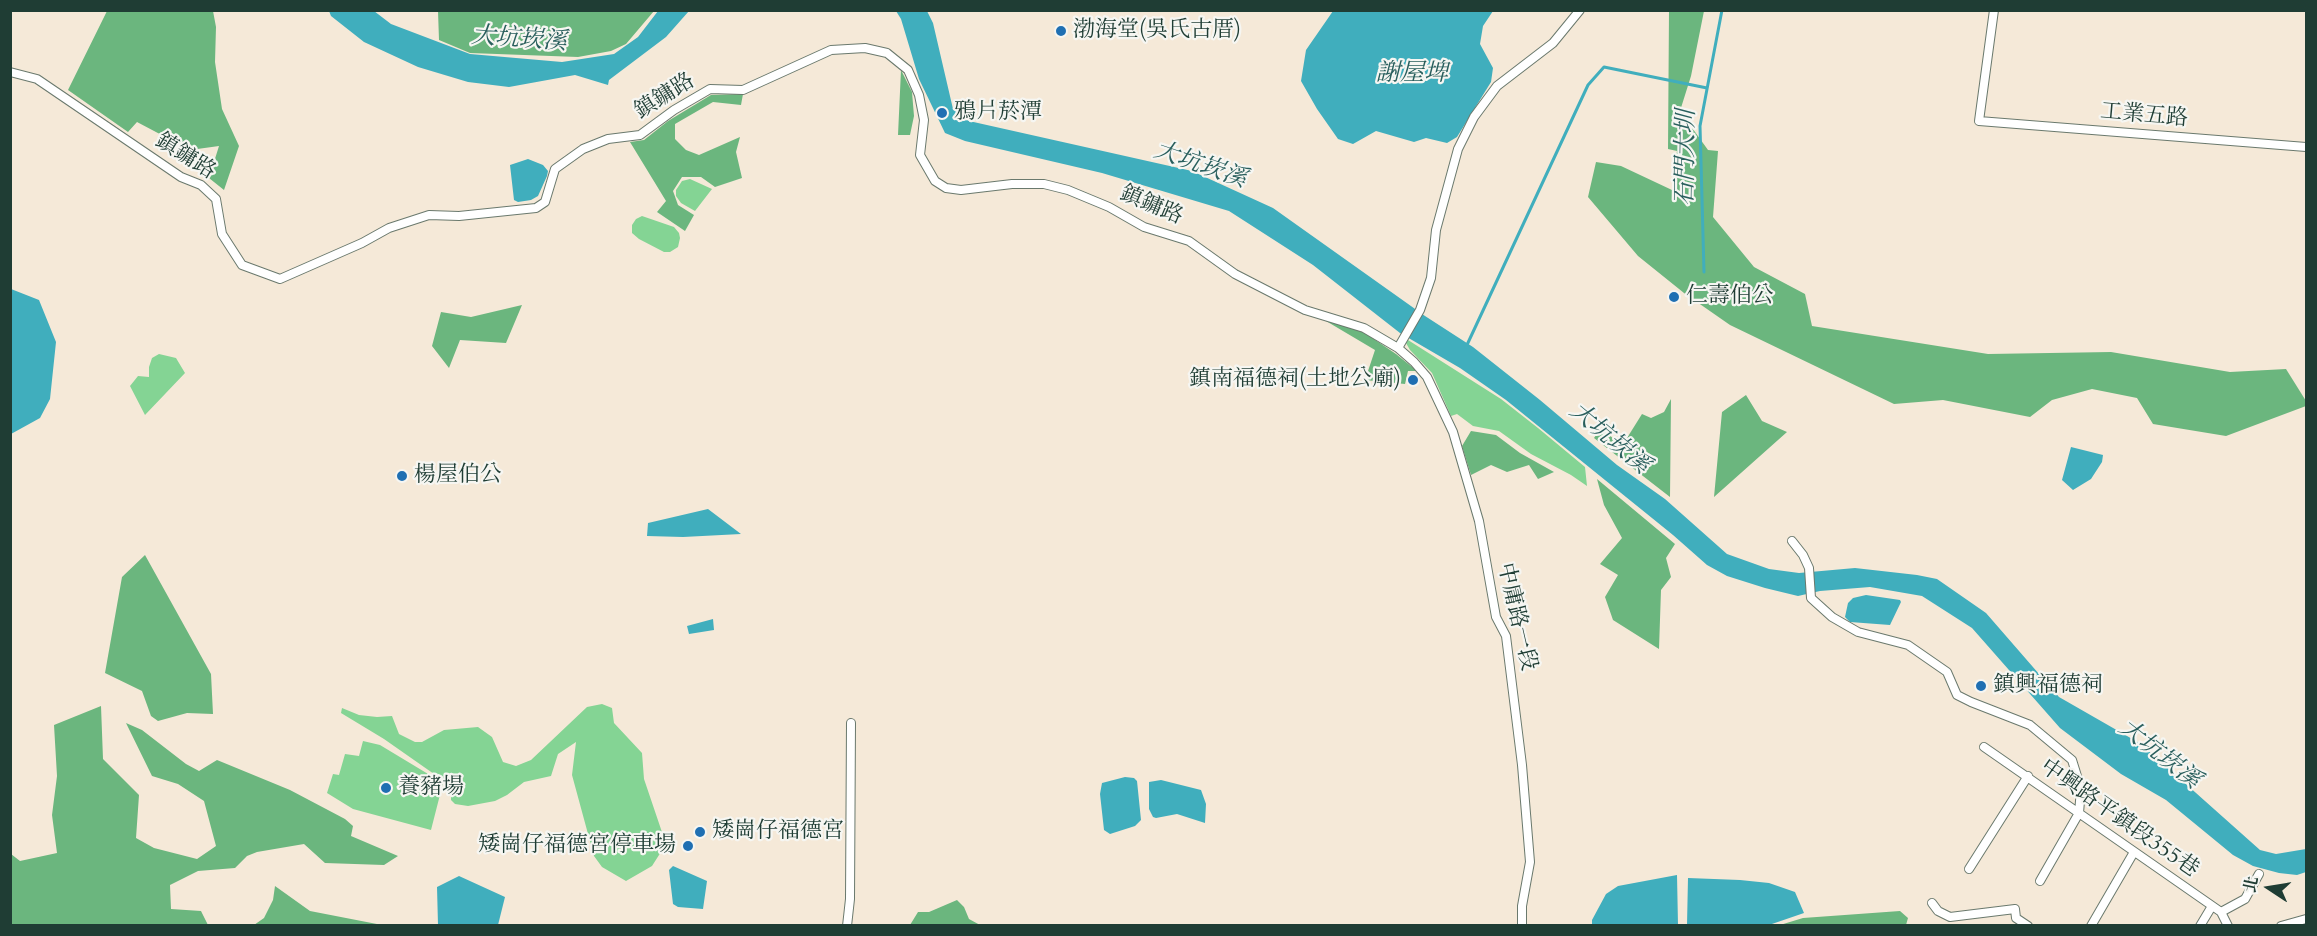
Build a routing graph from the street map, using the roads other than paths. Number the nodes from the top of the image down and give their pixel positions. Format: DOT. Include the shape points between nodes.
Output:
graph roads {
  1 [pos="1580,10"];
  2 [pos="1994,10"];
  3 [pos="10,72"];
  4 [pos="2307,147"];
  5 [pos="1398,348"];
  6 [pos="1792,541"];
  7 [pos="851,723"];
  8 [pos="1984,747"];
  9 [pos="2028,776"];
  10 [pos="2079,813"];
  11 [pos="2134,852"];
  12 [pos="1969,869"];
  13 [pos="2259,874"];
  14 [pos="2040,881"];
  15 [pos="1932,903"];
  16 [pos="2212,906"];
  17 [pos="2221,912"];
  18 [pos="2307,919"];
  19 [pos="847,926"];
  20 [pos="1522,926"];
  21 [pos="2028,926"];
  22 [pos="2091,926"];
  23 [pos="2200,926"];
  24 [pos="2228,926"];
  25 [pos="2281,926"];
  1 -- 5 [label="street" via="1553,44 1497,86 1474,117 1458,149 1436,230 1431,278 1420,310"];
  2 -- 4 [label="street, 工業五路" via="1979,121"];
  3 -- 5 [label="street, 鎮鏞路" via="37,79 181,177 201,185 216,199 222,234 243,266 280,279 389,228 429,215 536,208 545,202 555,169 583,149 608,139 640,135 710,89 743,90 831,50 865,48 887,54 908,70 919,94 924,120 920,155 934,181 946,188 1044,183 1068,190 1144,227 1189,241 1234,274 1305,310 1364,328"];
  5 -- 20 [label="street, 中庸路一段" via="1427,378 1453,432 1479,521 1496,617 1506,636 1530,862"];
  6 -- 10 [label="street" via="1809,569 1811,597 1843,624 1858,632 1908,645 1947,672 1957,695 2030,725 2072,760 2081,789"];
  7 -- 19 [label="street"];
  8 -- 9 [label="street, 中興路平鎮段355巷"];
  9 -- 10 [label="street, 中興路平鎮段355巷"];
  9 -- 12 [label="street"];
  10 -- 11 [label="street, 中興路平鎮段355巷"];
  10 -- 14 [label="street"];
  11 -- 16 [label="street, 中興路平鎮段355巷"];
  11 -- 22 [label="street"];
  13 -- 17 [label="street" via="2245,899"];
  15 -- 21 [label="street" via="1950,917 2015,909 2016,918"];
  16 -- 17 [label="street, 中興路平鎮段355巷"];
  16 -- 23 [label="street"];
  17 -- 24 [label="street, 中興路平鎮段355巷"];
  18 -- 25 [label="street"];
}
